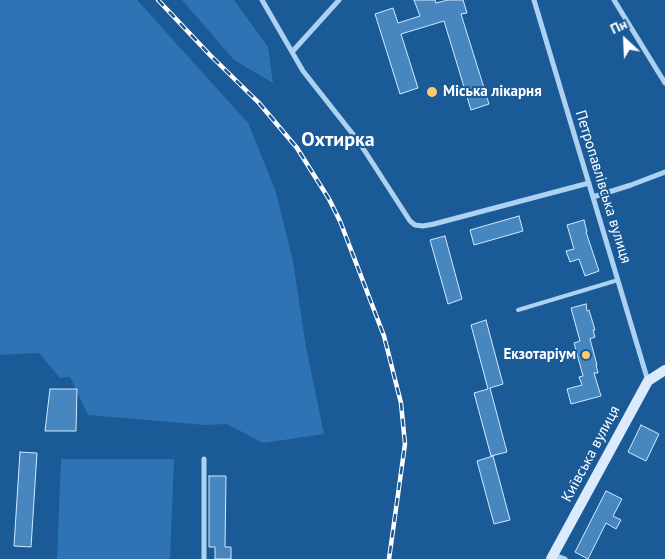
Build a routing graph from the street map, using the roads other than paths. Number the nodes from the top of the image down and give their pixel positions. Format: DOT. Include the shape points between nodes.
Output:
graph roads {
  1 [pos="262,0"];
  2 [pos="339,0"];
  3 [pos="534,0"];
  4 [pos="614,0"];
  5 [pos="292,52"];
  6 [pos="665,83"];
  7 [pos="665,172"];
  8 [pos="589,183"];
  9 [pos="593,197"];
  10 [pos="618,280"];
  11 [pos="518,310"];
  12 [pos="665,370"];
  13 [pos="648,381"];
  14 [pos="204,458"];
  15 [pos="552,557"];
  16 [pos="204,559"];
  17 [pos="565,559"];
  1 -- 5 [label="street"];
  2 -- 5 [label="street"];
  3 -- 8 [label="street, Петропавлівська вулиця"];
  4 -- 6 [label="street"];
  5 -- 8 [label="street" via="303,71 359,142 410,221 416,225 434,224"];
  7 -- 9 [label="street"];
  8 -- 9 [label="street, Петропавлівська вулиця"];
  9 -- 10 [label="street, Петропавлівська вулиця"];
  10 -- 11 [label="lane"];
  10 -- 13 [label="street, Петропавлівська вулиця"];
  12 -- 13 [label="main road, Київська вулиця"];
  13 -- 15 [label="main road, Київська вулиця"];
  14 -- 16 [label="street"];
  15 -- 17 [label="street"];
}
